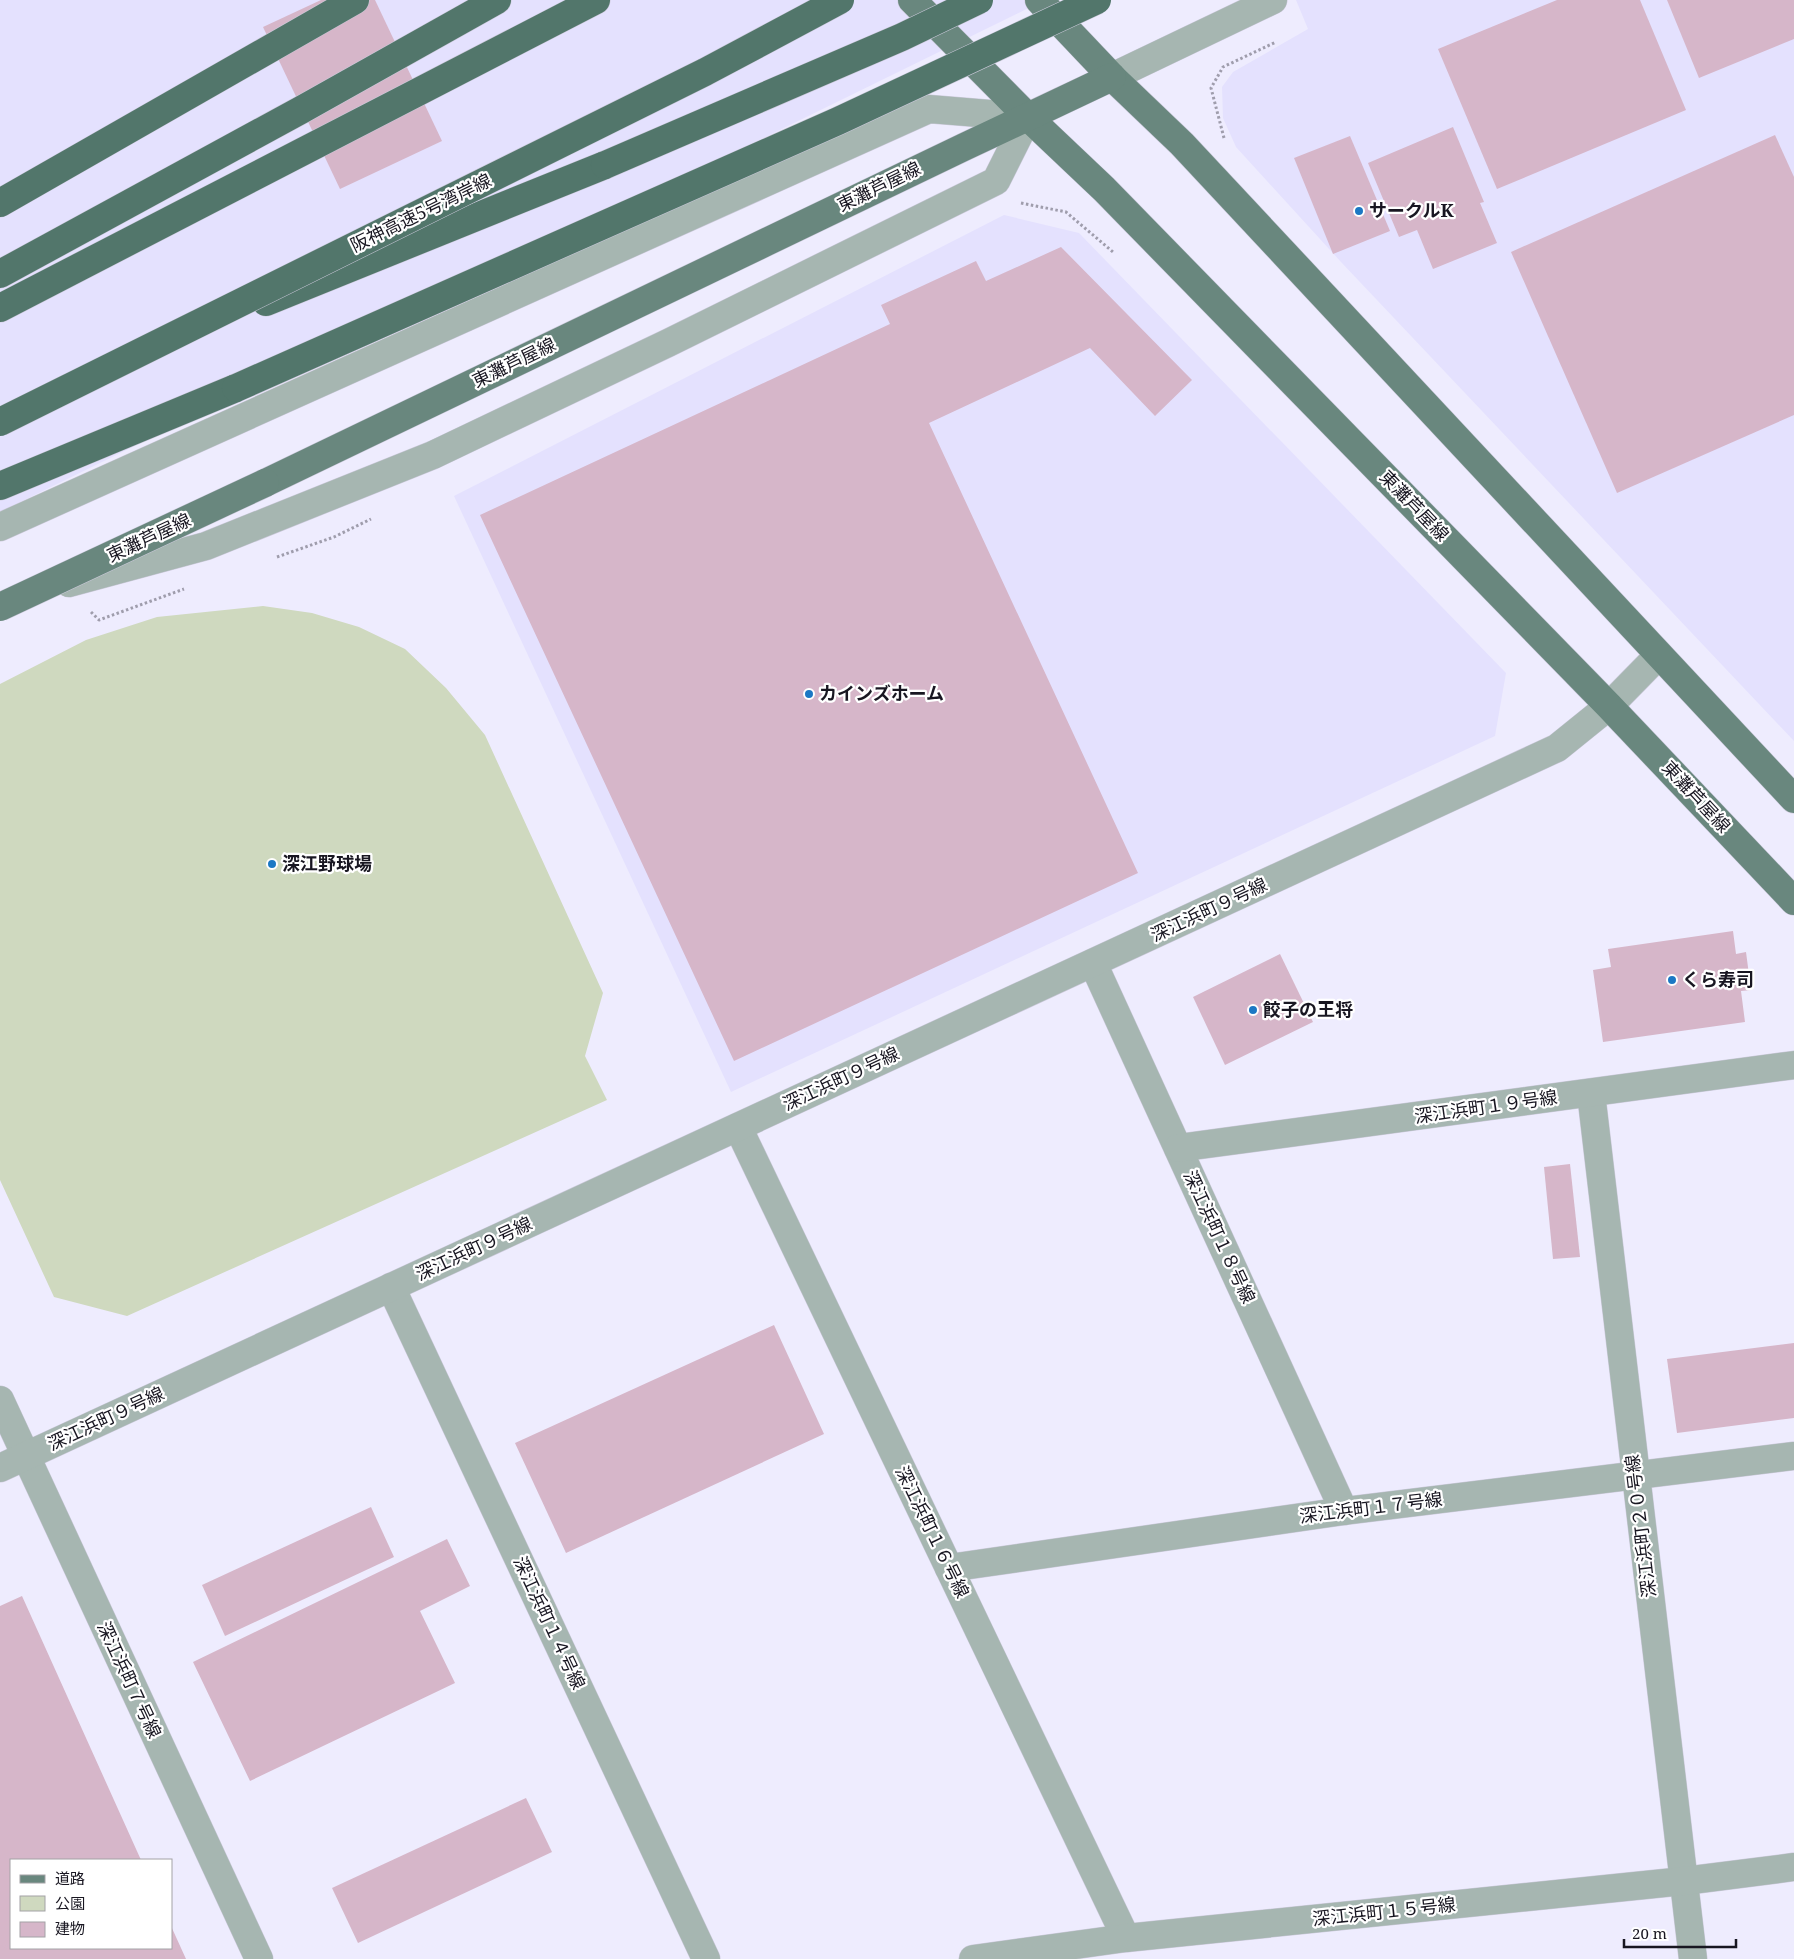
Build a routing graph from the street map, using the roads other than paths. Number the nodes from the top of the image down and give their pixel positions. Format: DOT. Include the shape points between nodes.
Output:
graph roads {
  1 [pos="355,0"];
  2 [pos="497,0"];
  3 [pos="596,0"];
  4 [pos="840,0"];
  5 [pos="912,0"];
  6 [pos="980,0"];
  7 [pos="1039,0"];
  8 [pos="1097,0"];
  9 [pos="1273,0"];
  10 [pos="1112,77"];
  11 [pos="1028,117"];
  12 [pos="0,203"];
  13 [pos="0,274"];
  14 [pos="0,308"];
  15 [pos="0,410"];
  16 [pos="0,422"];
  17 [pos="0,486"];
  18 [pos="0,527"];
  19 [pos="0,601"];
  20 [pos="0,607"];
  21 [pos="1659,655"];
  22 [pos="1609,706"];
  23 [pos="1794,799"];
  24 [pos="1794,901"];
  25 [pos="1094,963"];
  26 [pos="1794,1066"];
  27 [pos="1591,1093"];
  28 [pos="738,1127"];
  29 [pos="1178,1148"];
  30 [pos="391,1287"];
  31 [pos="0,1400"];
  32 [pos="25,1456"];
  33 [pos="1794,1456"];
  34 [pos="0,1468"];
  35 [pos="1635,1475"];
  36 [pos="1344,1511"];
  37 [pos="949,1568"];
  38 [pos="1794,1867"];
  39 [pos="1684,1881"];
  40 [pos="1126,1938"];
  41 [pos="259,1959"];
  42 [pos="706,1959"];
  43 [pos="973,1959"];
  44 [pos="1693,1959"];
  1 -- 12 [label="highway"];
  2 -- 13 [label="highway"];
  3 -- 14 [label="highway"];
  4 -- 16 [label="highway, 阪神高速5号湾岸線, bridge" via="696,77"];
  5 -- 11 [label="main road, 東灘芦屋線"];
  6 -- 15 [label="highway, bridge" via="605,165"];
  7 -- 10 [label="main road"];
  8 -- 17 [label="highway, bridge" via="838,121 236,388"];
  9 -- 10 [label="street"];
  10 -- 11 [label="main road, 東灘芦屋線"];
  10 -- 21 [label="main road" via="1182,144"];
  11 -- 18 [label="street" via="929,109"];
  11 -- 19 [label="street" via="996,181 476,434 206,546"];
  11 -- 20 [label="main road, 東灘芦屋線, bridge"];
  11 -- 22 [label="main road, 東灘芦屋線" via="1104,189"];
  21 -- 22 [label="street, 深江浜町９号線"];
  21 -- 23 [label="main road"];
  22 -- 24 [label="main road, 東灘芦屋線"];
  22 -- 25 [label="street, 深江浜町９号線" via="1557,748"];
  25 -- 28 [label="street, 深江浜町９号線"];
  25 -- 29 [label="street, 深江浜町１８号線"];
  26 -- 27 [label="street, 深江浜町１９号線"];
  27 -- 29 [label="street, 深江浜町１９号線"];
  27 -- 35 [label="street, 深江浜町２０号線"];
  28 -- 30 [label="street, 深江浜町９号線"];
  28 -- 37 [label="street, 深江浜町１６号線"];
  29 -- 36 [label="street, 深江浜町１８号線"];
  30 -- 32 [label="street, 深江浜町９号線"];
  30 -- 42 [label="street, 深江浜町１４号線"];
  31 -- 32 [label="street, 深江浜町７号線"];
  32 -- 34 [label="street, 深江浜町９号線"];
  32 -- 41 [label="street, 深江浜町７号線"];
  33 -- 35 [label="street, 深江浜町１７号線"];
  35 -- 36 [label="street, 深江浜町１７号線"];
  35 -- 39 [label="street, 深江浜町２０号線"];
  36 -- 37 [label="street, 深江浜町１７号線"];
  37 -- 40 [label="street, 深江浜町１６号線"];
  38 -- 39 [label="street, 深江浜町１５号線"];
  39 -- 40 [label="street, 深江浜町１５号線"];
  39 -- 44 [label="street, 深江浜町２０号線"];
  40 -- 43 [label="street, 深江浜町１５号線"];
}
